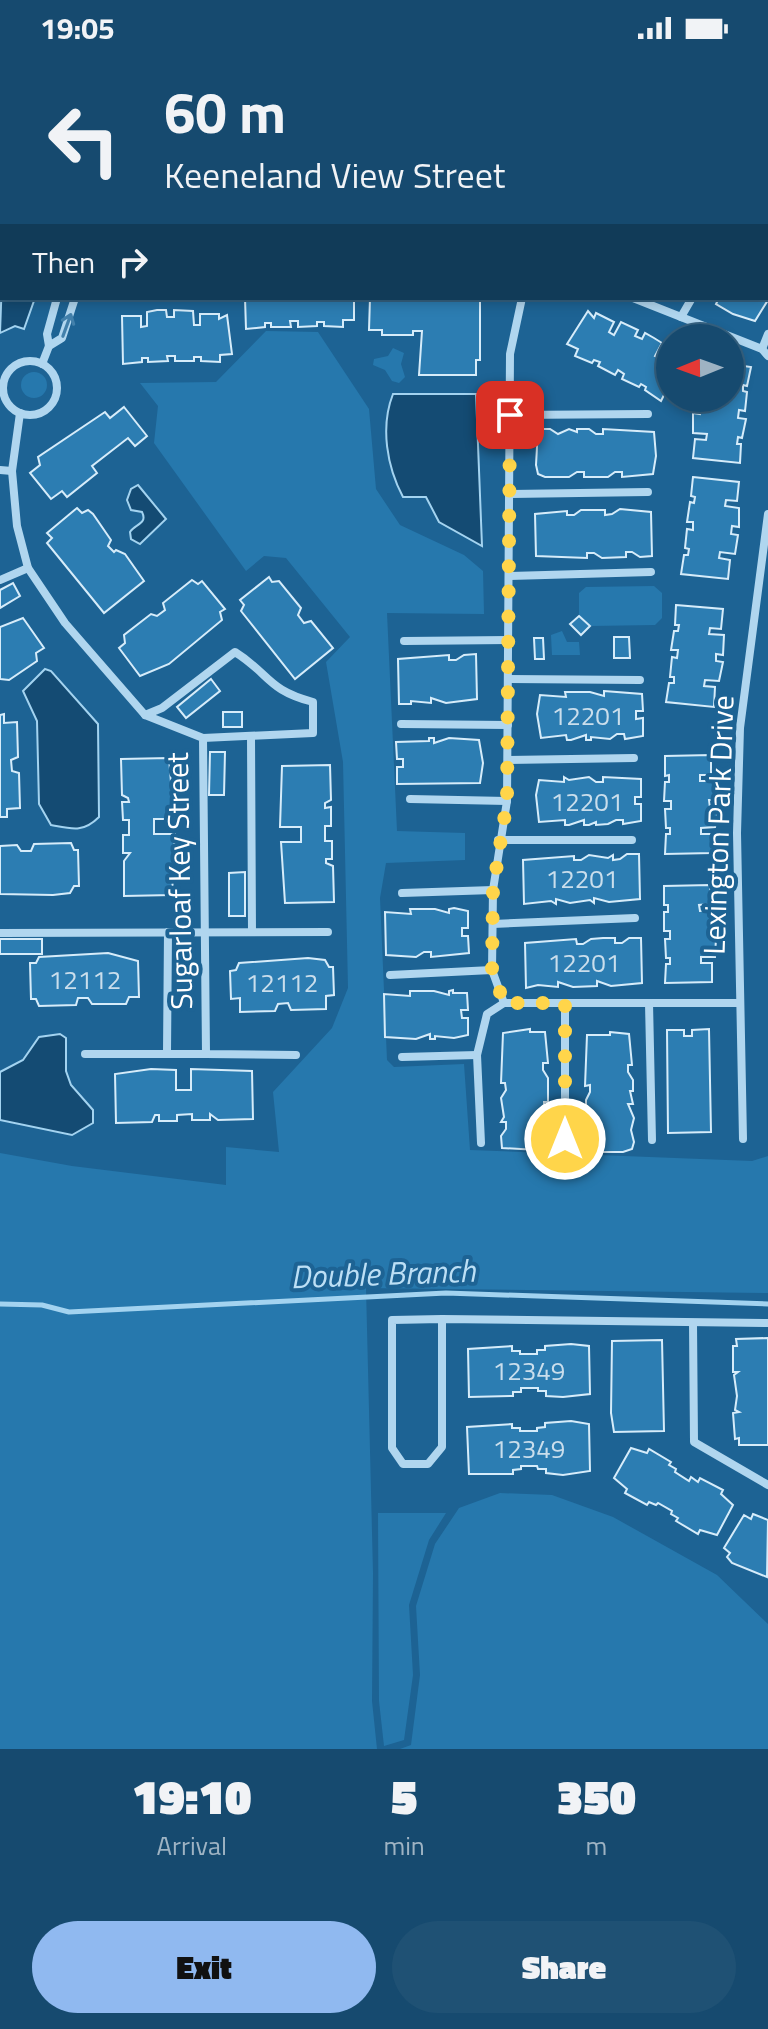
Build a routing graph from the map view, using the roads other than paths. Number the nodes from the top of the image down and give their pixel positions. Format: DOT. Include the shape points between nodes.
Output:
graph roads {
  1 [pos="56,300"];
  2 [pos="74,300"];
  3 [pos="522,300"];
  4 [pos="638,300"];
  5 [pos="691,300"];
  6 [pos="681,317"];
  7 [pos="768,334"];
  8 [pos="49,346"];
  9 [pos="765,352"];
  10 [pos="42,364"];
  11 [pos="20,413"];
  12 [pos="648,414"];
  13 [pos="510,415"];
  14 [pos="0,470"];
  15 [pos="12,471"];
  16 [pos="648,492"];
  17 [pos="511,494"];
  18 [pos="768,514"];
  19 [pos="28,568"];
  20 [pos="651,572"];
  21 [pos="510,576"];
  22 [pos="0,580"];
  23 [pos="509,640"];
  24 [pos="404,641"];
  25 [pos="509,679"];
  26 [pos="640,680"];
  27 [pos="145,715"];
  28 [pos="401,724"];
  29 [pos="508,725"];
  30 [pos="251,737"];
  31 [pos="203,738"];
  32 [pos="634,758"];
  33 [pos="508,760"];
  34 [pos="410,799"];
  35 [pos="507,801"];
  36 [pos="498,840"];
  37 [pos="632,840"];
  38 [pos="493,890"];
  39 [pos="402,893"];
  40 [pos="635,918"];
  41 [pos="493,924"];
  42 [pos="168,932"];
  43 [pos="205,932"];
  44 [pos="252,932"];
  45 [pos="328,932"];
  46 [pos="0,933"];
  47 [pos="492,970"];
  48 [pos="390,975"];
  49 [pos="504,1003"];
  50 [pos="565,1003"];
  51 [pos="649,1003"];
  52 [pos="739,1003"];
  53 [pos="167,1053"];
  54 [pos="85,1054"];
  55 [pos="206,1054"];
  56 [pos="296,1055"];
  57 [pos="477,1055"];
  58 [pos="402,1057"];
  59 [pos="565,1139"];
  60 [pos="743,1139"];
  61 [pos="652,1140"];
  62 [pos="481,1143"];
  63 [pos="442,1319"];
  64 [pos="693,1323"];
  65 [pos="768,1323"];
  66 [pos="768,1485"];
  1 -- 8 [label="street"];
  8 -- 2 [label="street, one-way" via="62,338"];
  3 -- 13 [label="street" via="510,354"];
  4 -- 6 [label="street"];
  5 -- 6 [label="street"];
  6 -- 9 [label="street"];
  7 -- 9 [label="street"];
  8 -- 10 [label="street"];
  10 -- 11 [label="street" via="56,379 54,401 40,413"];
  10 -- 11 [label="street" via="24,362 5,378 5,396"];
  11 -- 15 [label="street, Sugarloaf Key Street"];
  12 -- 13 [label="street"];
  13 -- 17 [label="street"];
  14 -- 15 [label="street"];
  15 -- 19 [label="street, Sugarloaf Key Street" via="17,526"];
  16 -- 17 [label="street"];
  17 -- 21 [label="street"];
  18 -- 52 [label="street, Lexington Park Drive" via="740,728"];
  19 -- 22 [label="street"];
  19 -- 27 [label="street, Sugarloaf Key Street" via="65,623"];
  20 -- 21 [label="street"];
  21 -- 23 [label="street"];
  23 -- 24 [label="street"];
  23 -- 25 [label="street"];
  25 -- 26 [label="street"];
  25 -- 29 [label="street"];
  27 -- 30 [label="street" via="162,708 235,652 285,695 313,702 313,733"];
  27 -- 31 [label="street, Sugarloaf Key Street"];
  28 -- 29 [label="street"];
  29 -- 33 [label="street"];
  30 -- 31 [label="street"];
  30 -- 44 [label="street"];
  31 -- 43 [label="street, Sugarloaf Key Street"];
  32 -- 33 [label="street"];
  33 -- 35 [label="street"];
  34 -- 35 [label="street"];
  35 -- 36 [label="street"];
  36 -- 37 [label="street"];
  36 -- 38 [label="street"];
  38 -- 39 [label="street"];
  38 -- 41 [label="street"];
  40 -- 41 [label="street"];
  41 -- 47 [label="street"];
  42 -- 43 [label="street"];
  42 -- 46 [label="street"];
  42 -- 53 [label="street"];
  43 -- 44 [label="street"];
  43 -- 55 [label="street, Sugarloaf Key Street"];
  44 -- 45 [label="street"];
  47 -- 48 [label="street"];
  47 -- 49 [label="street"];
  49 -- 50 [label="street"];
  49 -- 57 [label="street" via="487,1014"];
  50 -- 51 [label="street"];
  50 -- 59 [label="street"];
  51 -- 52 [label="street"];
  51 -- 61 [label="street"];
  52 -- 60 [label="street, Lexington Park Drive"];
  53 -- 54 [label="street"];
  53 -- 55 [label="street"];
  55 -- 56 [label="street, Sugarloaf Key Street"];
  57 -- 58 [label="street"];
  57 -- 62 [label="street"];
  63 -- 63 [label="street" via="442,1447 428,1464 403,1464 392,1448 392,1320"];
  63 -- 64 [label="street"];
  64 -- 65 [label="street"];
  64 -- 66 [label="street" via="694,1442"];
}
